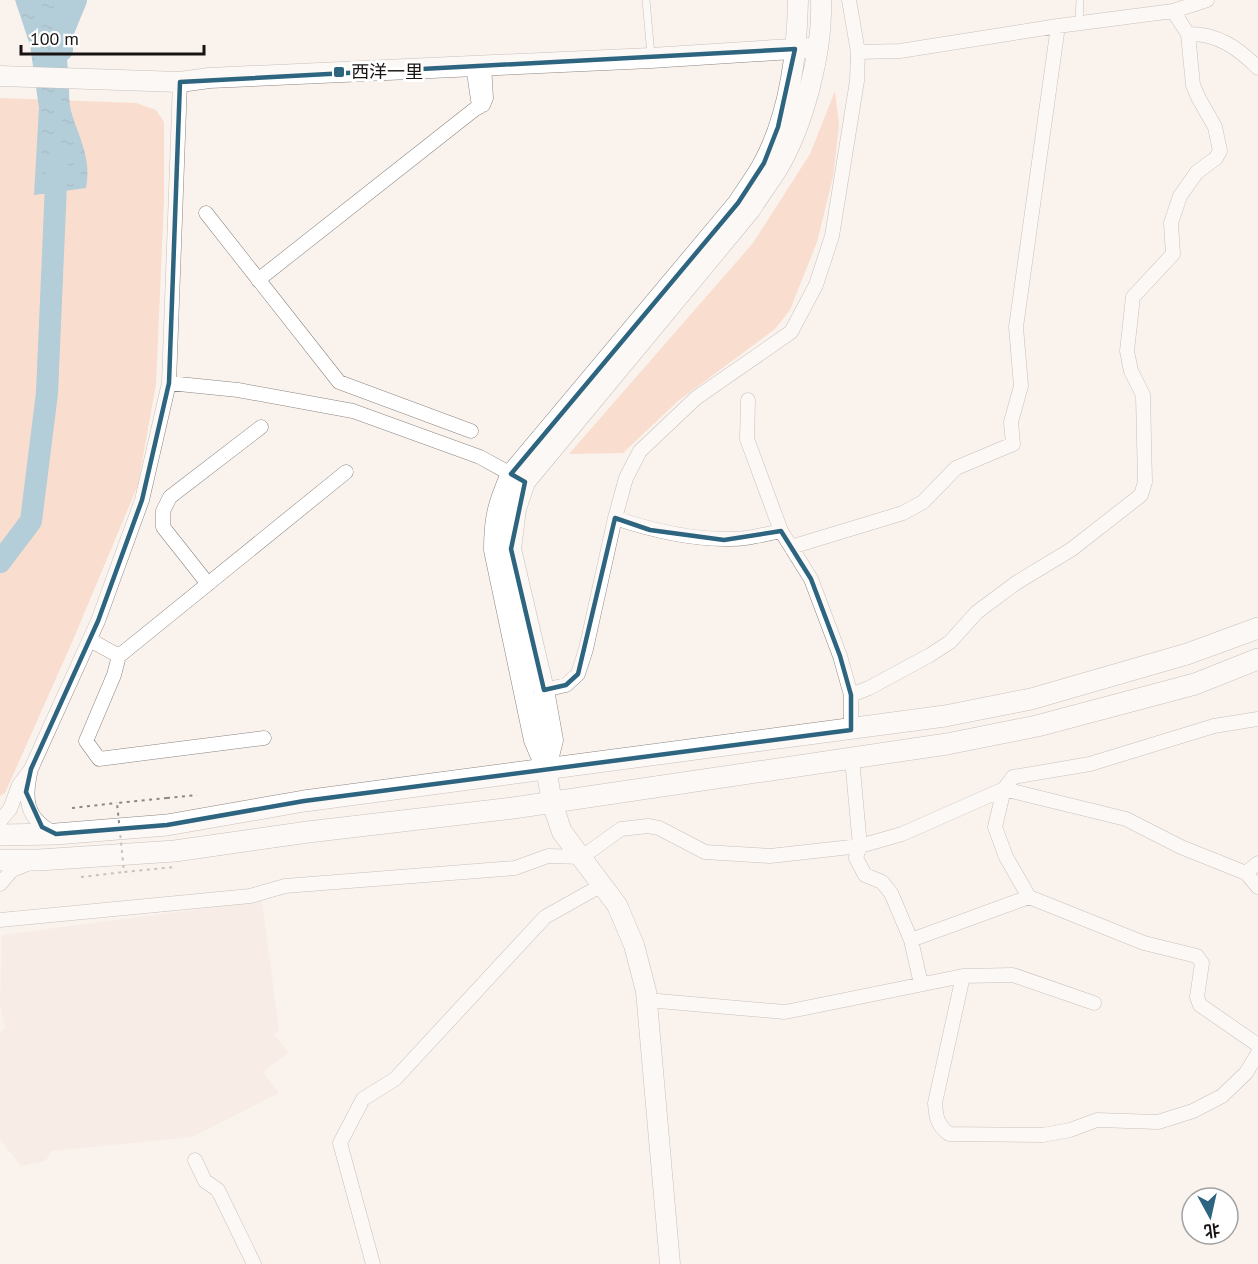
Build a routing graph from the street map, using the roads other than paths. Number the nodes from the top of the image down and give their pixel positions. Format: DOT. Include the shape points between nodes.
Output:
graph roads {
  1 [pos="646,0"];
  2 [pos="798,0"];
  3 [pos="821,0"];
  4 [pos="849,0"];
  5 [pos="1080,0"];
  6 [pos="1207,0"];
  7 [pos="1173,11"];
  8 [pos="1079,24"];
  9 [pos="1058,26"];
  10 [pos="1188,34"];
  11 [pos="819,48"];
  12 [pos="795,49"];
  13 [pos="858,52"];
  14 [pos="651,58"];
  15 [pos="479,65"];
  16 [pos="1258,68"];
  17 [pos="0,76"];
  18 [pos="180,82"];
  19 [pos="206,213"];
  20 [pos="258,280"];
  21 [pos="169,383"];
  22 [pos="748,400"];
  23 [pos="261,427"];
  24 [pos="471,431"];
  25 [pos="346,472"];
  26 [pos="518,478"];
  27 [pos="615,518"];
  28 [pos="781,531"];
  29 [pos="791,547"];
  30 [pos="208,584"];
  31 [pos="1258,628"];
  32 [pos="90,640"];
  33 [pos="119,656"];
  34 [pos="1258,659"];
  35 [pos="544,690"];
  36 [pos="851,695"];
  37 [pos="1258,719"];
  38 [pos="851,730"];
  39 [pos="264,738"];
  40 [pos="852,759"];
  41 [pos="546,768"];
  42 [pos="31,770"];
  43 [pos="1004,789"];
  44 [pos="552,803"];
  45 [pos="0,821"];
  46 [pos="56,834"];
  47 [pos="0,835"];
  48 [pos="860,846"];
  49 [pos="582,857"];
  50 [pos="0,860"];
  51 [pos="39,860"];
  52 [pos="1258,863"];
  53 [pos="1246,873"];
  54 [pos="0,884"];
  55 [pos="602,885"];
  56 [pos="1258,887"];
  57 [pos="1029,897"];
  58 [pos="0,920"];
  59 [pos="911,940"];
  60 [pos="963,976"];
  61 [pos="921,984"];
  62 [pos="647,1000"];
  63 [pos="1094,1003"];
  64 [pos="1258,1045"];
  65 [pos="1258,1053"];
  66 [pos="195,1160"];
  67 [pos="254,1264"];
  68 [pos="373,1264"];
  69 [pos="670,1264"];
  1 -- 14 [label="lane"];
  2 -- 12 [label="main road"];
  3 -- 11 [label="main road"];
  4 -- 13 [label="street"];
  5 -- 8 [label="lane"];
  6 -- 7 [label="street"];
  7 -- 8 [label="street"];
  7 -- 10 [label="street"];
  8 -- 9 [label="street"];
  9 -- 13 [label="street" via="900,51"];
  9 -- 29 [label="street" via="1016,327 1022,386 1011,422 1013,444 956,468 923,502 903,513"];
  10 -- 16 [label="street" via="1205,33 1241,51"];
  10 -- 36 [label="street" via="1194,85 1215,128 1220,151 1197,172 1180,196 1171,223 1173,254 1133,297 1126,351 1143,395 1145,482 1141,495 1072,549 977,612 950,642"];
  11 -- 12 [label="main road"];
  11 -- 26 [label="main road" via="799,123 779,167 750,210"];
  12 -- 14 [label="main road"];
  12 -- 26 [label="main road" via="789,89 764,163 738,203"];
  13 -- 27 [label="street" via="857,81 832,236 816,285 790,332 696,398 640,451 626,478"];
  14 -- 15 [label="main road"];
  15 -- 18 [label="main road"];
  15 -- 20 [label="street" via="486,98 483,105"];
  17 -- 18 [label="main road"];
  18 -- 21 [label="street"];
  19 -- 20 [label="street"];
  20 -- 24 [label="street" via="339,382"];
  21 -- 26 [label="street" via="238,390 352,411 480,457"];
  21 -- 32 [label="street" via="142,500"];
  22 -- 28 [label="street" via="747,439"];
  23 -- 30 [label="street" via="170,496 164,511 163,527"];
  25 -- 30 [label="street"];
  26 -- 35 [label="main road" via="511,549"];
  26 -- 41 [label="main road" via="497,506 494,550 534,740"];
  27 -- 28 [label="street" via="650,530 724,540"];
  27 -- 35 [label="street" via="578,674 566,685"];
  28 -- 29 [label="street"];
  29 -- 36 [label="street" via="811,579"];
  30 -- 33 [label="street"];
  31 -- 38 [label="main road" via="1187,654 1030,699"];
  32 -- 33 [label="street"];
  32 -- 42 [label="street"];
  33 -- 39 [label="street" via="86,741 99,759"];
  34 -- 40 [label="main road" via="1195,684 1037,726"];
  35 -- 41 [label="main road" via="553,740"];
  36 -- 38 [label="street"];
  37 -- 43 [label="street" via="1214,726 1090,764 1013,777"];
  38 -- 41 [label="main road"];
  40 -- 44 [label="main road"];
  40 -- 48 [label="street"];
  41 -- 44 [label="main road"];
  41 -- 46 [label="main road" via="304,801 167,825"];
  42 -- 45 [label="street"];
  42 -- 46 [label="street" via="26,792 29,808 42,827"];
  43 -- 48 [label="street" via="902,834"];
  43 -- 53 [label="street" via="1126,819"];
  43 -- 57 [label="street" via="995,827 1006,857"];
  44 -- 49 [label="main road" via="562,832"];
  44 -- 51 [label="main road" via="175,851"];
  46 -- 47 [label="main road"];
  48 -- 49 [label="street" via="770,856 705,852 648,826 621,829"];
  48 -- 59 [label="street" via="856,858 865,875 882,882 891,893"];
  49 -- 55 [label="main road"];
  49 -- 58 [label="street" via="548,856 515,868 285,886 250,896"];
  50 -- 51 [label="main road"];
  51 -- 54 [label="street" via="12,870"];
  52 -- 53 [label="street"];
  53 -- 56 [label="street"];
  55 -- 62 [label="main road" via="634,945"];
  55 -- 68 [label="street" via="545,917 395,1079 363,1099 340,1143"];
  57 -- 59 [label="street"];
  57 -- 64 [label="street" via="1143,943 1197,956 1203,963 1197,997 1200,1005"];
  59 -- 61 [label="street"];
  60 -- 61 [label="street"];
  60 -- 63 [label="street" via="1013,975"];
  60 -- 65 [label="street" via="935,1103 939,1127 949,1134 1043,1136 1096,1120 1158,1122 1222,1096 1246,1073"];
  61 -- 62 [label="street" via="786,1012"];
  62 -- 69 [label="main road"];
  66 -- 67 [label="street" via="205,1182 218,1190"];
}
